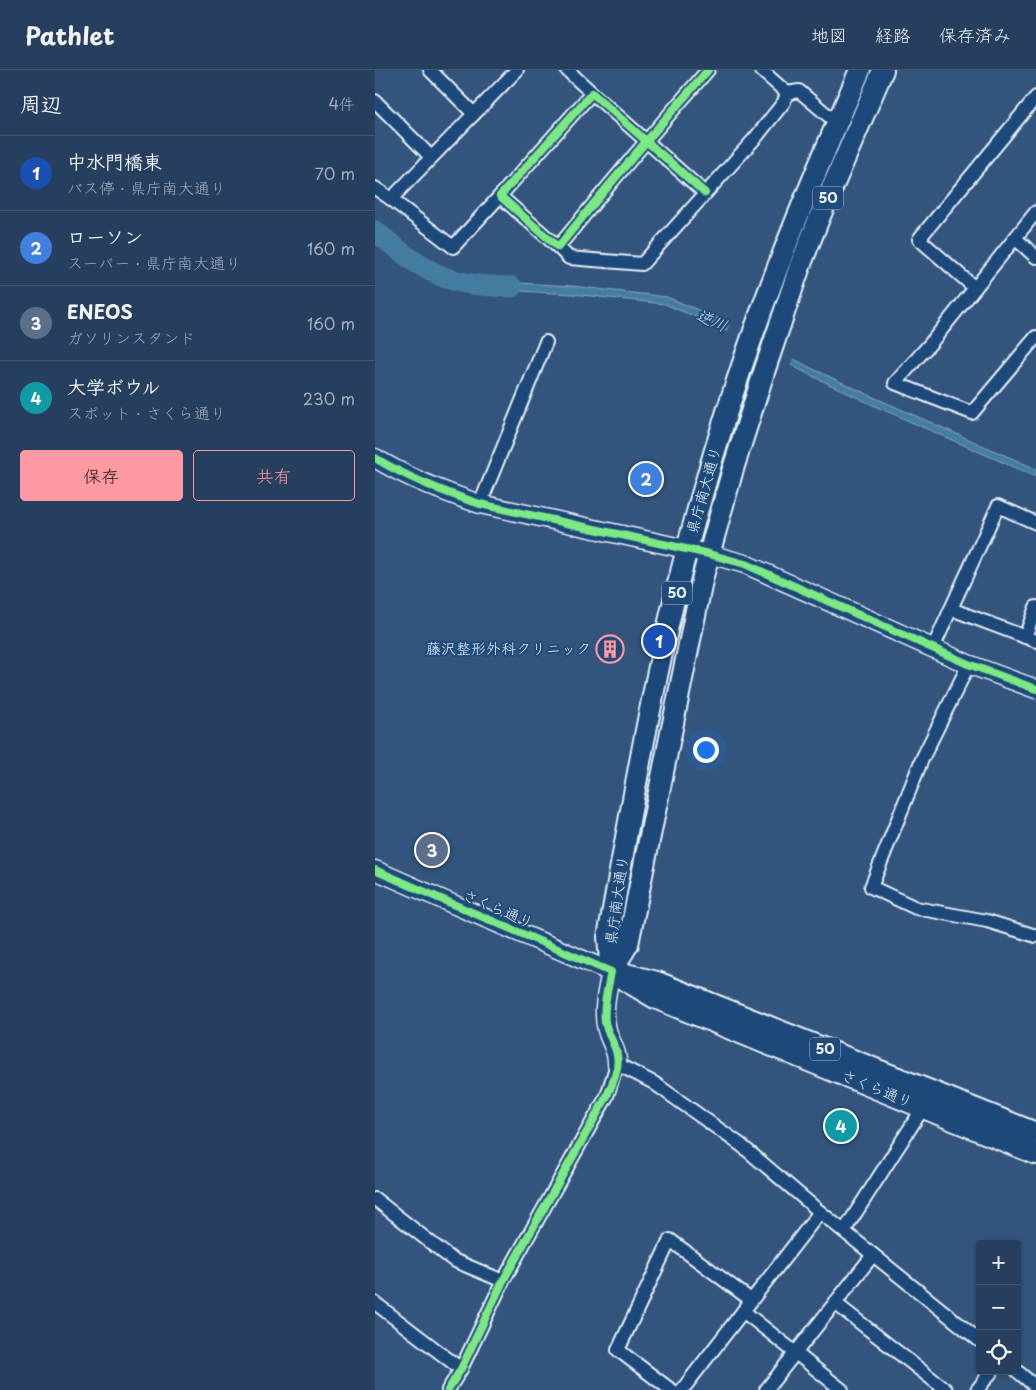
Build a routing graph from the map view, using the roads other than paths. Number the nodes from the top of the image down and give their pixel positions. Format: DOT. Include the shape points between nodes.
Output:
graph roads {
  1 [pos="430,70"];
  2 [pos="517,70"];
  3 [pos="567,70"];
  4 [pos="708,70"];
  5 [pos="761,70"];
  6 [pos="860,70"];
  7 [pos="883,70"];
  8 [pos="592,93"];
  9 [pos="787,93"];
  10 [pos="1036,97"];
  11 [pos="375,101"];
  12 [pos="474,114"];
  13 [pos="837,123"];
  14 [pos="645,142"];
  15 [pos="431,157"];
  16 [pos="375,188"];
  17 [pos="705,193"];
  18 [pos="500,196"];
  19 [pos="391,199"];
  20 [pos="1036,212"];
  21 [pos="1015,238"];
  22 [pos="558,247"];
  23 [pos="1036,257"];
  24 [pos="975,288"];
  25 [pos="1036,337"];
  26 [pos="546,342"];
  27 [pos="375,458"];
  28 [pos="480,504"];
  29 [pos="1036,523"];
  30 [pos="687,550"];
  31 [pos="709,554"];
  32 [pos="1036,607"];
  33 [pos="951,609"];
  34 [pos="1030,639"];
  35 [pos="933,648"];
  36 [pos="969,664"];
  37 [pos="1036,689"];
  38 [pos="375,870"];
  39 [pos="1036,936"];
  40 [pos="611,972"];
  41 [pos="617,1064"];
  42 [pos="923,1108"];
  43 [pos="1036,1134"];
  44 [pos="1036,1154"];
  45 [pos="375,1199"];
  46 [pos="820,1212"];
  47 [pos="844,1231"];
  48 [pos="873,1255"];
  49 [pos="503,1281"];
  50 [pos="751,1300"];
  51 [pos="375,1303"];
  52 [pos="835,1303"];
  53 [pos="743,1311"];
  54 [pos="976,1337"];
  55 [pos="795,1353"];
  56 [pos="461,1369"];
  57 [pos="1021,1374"];
  58 [pos="989,1375"];
  59 [pos="1036,1387"];
  60 [pos="449,1390"];
  61 [pos="671,1390"];
  62 [pos="682,1390"];
  63 [pos="766,1390"];
  64 [pos="841,1390"];
  65 [pos="946,1390"];
  66 [pos="977,1390"];
  1 -- 12 [label="street"];
  2 -- 12 [label="street"];
  3 -- 8 [label="street"];
  4 -- 14 [label="street"];
  5 -- 9 [label="street"];
  6 -- 13 [label="main road, 県庁南大通り / 50"];
  7 -- 31 [label="main road, 県庁南大通り / 50" via="820,216 778,328"];
  8 -- 14 [label="street"];
  8 -- 18 [label="street"];
  9 -- 13 [label="street" via="799,91"];
  9 -- 17 [label="street" via="784,102 757,136"];
  10 -- 24 [label="street" via="919,239"];
  11 -- 15 [label="street"];
  12 -- 15 [label="street"];
  13 -- 30 [label="main road, 県庁南大通り / 50" via="746,354"];
  14 -- 17 [label="street"];
  14 -- 22 [label="street"];
  15 -- 19 [label="street"];
  16 -- 19 [label="street"];
  17 -- 22 [label="street" via="642,264 569,258"];
  18 -- 19 [label="street" via="453,247"];
  18 -- 22 [label="street"];
  20 -- 21 [label="street"];
  21 -- 23 [label="street"];
  21 -- 24 [label="street"];
  24 -- 25 [label="street" via="895,383 972,414"];
  26 -- 28 [label="street"];
  27 -- 28 [label="street" via="422,483"];
  28 -- 30 [label="street"];
  29 -- 33 [label="street" via="998,506"];
  30 -- 31 [label="street"];
  30 -- 40 [label="main road, 県庁南大通り / 50" via="656,680 612,917 609,937"];
  31 -- 35 [label="street" via="745,564"];
  31 -- 40 [label="main road, 県庁南大通り / 50" via="628,944"];
  32 -- 34 [label="street"];
  33 -- 34 [label="street"];
  33 -- 35 [label="street"];
  35 -- 36 [label="street"];
  36 -- 37 [label="street"];
  36 -- 39 [label="street" via="922,759 871,887 916,908 987,921"];
  38 -- 40 [label="street, さくら通り"];
  40 -- 41 [label="street" via="605,1021 617,1052"];
  40 -- 42 [label="main road, さくら通り / 50" via="655,998"];
  40 -- 43 [label="main road, さくら通り / 50" via="657,982"];
  41 -- 46 [label="street" via="654,1083 708,1120"];
  41 -- 49 [label="street" via="607,1096"];
  42 -- 44 [label="main road, さくら通り / 50"];
  42 -- 47 [label="street"];
  45 -- 49 [label="street" via="453,1260"];
  46 -- 47 [label="street"];
  46 -- 50 [label="street"];
  47 -- 48 [label="street"];
  48 -- 52 [label="street"];
  48 -- 54 [label="street"];
  49 -- 56 [label="street"];
  50 -- 53 [label="street"];
  50 -- 61 [label="street" via="670,1240 618,1350"];
  51 -- 56 [label="street"];
  52 -- 55 [label="street"];
  52 -- 65 [label="street"];
  53 -- 55 [label="street"];
  53 -- 62 [label="street"];
  55 -- 63 [label="street"];
  55 -- 64 [label="street"];
  56 -- 60 [label="street"];
  57 -- 59 [label="street"];
  58 -- 66 [label="street"];
}
